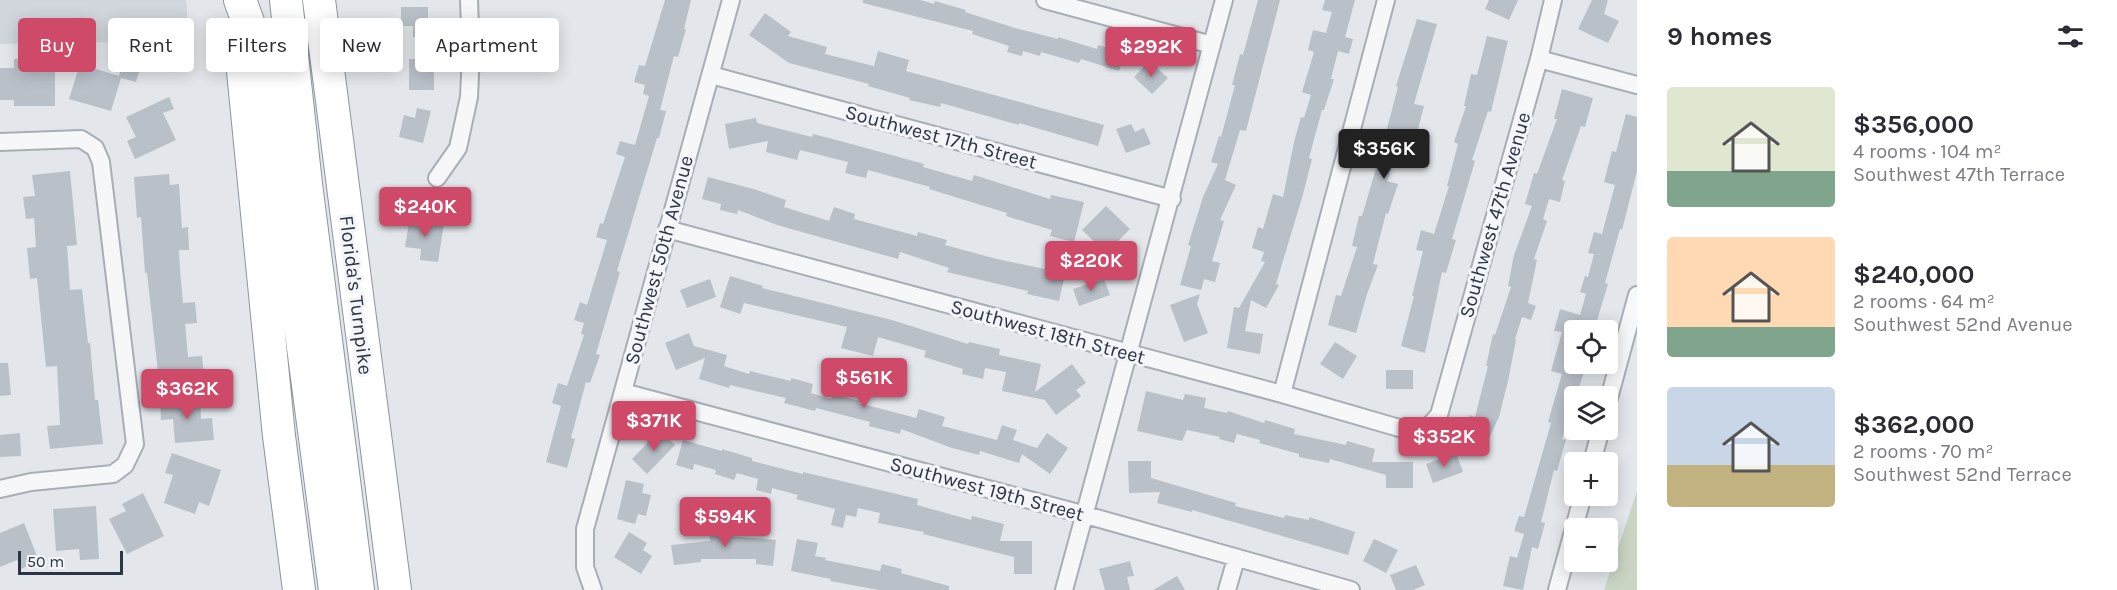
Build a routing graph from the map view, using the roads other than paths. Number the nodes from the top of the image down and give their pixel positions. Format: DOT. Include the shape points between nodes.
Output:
graph roads {
  1 [pos="238,0"];
  2 [pos="286,0"];
  3 [pos="319,0"];
  4 [pos="469,0"];
  5 [pos="731,0"];
  6 [pos="1045,0"];
  7 [pos="1224,0"];
  8 [pos="1386,0"];
  9 [pos="1552,0"];
  10 [pos="1212,45"];
  11 [pos="1539,59"];
  12 [pos="711,75"];
  13 [pos="1637,85"];
  14 [pos="0,142"];
  15 [pos="437,178"];
  16 [pos="1172,199"];
  17 [pos="667,229"];
  18 [pos="1637,295"];
  19 [pos="1128,354"];
  20 [pos="1612,386"];
  21 [pos="623,392"];
  22 [pos="1282,394"];
  23 [pos="1428,426"];
  24 [pos="0,489"];
  25 [pos="1580,506"];
  26 [pos="1086,515"];
  27 [pos="1236,559"];
  28 [pos="298,590"];
  29 [pos="334,590"];
  30 [pos="358,590"];
  31 [pos="395,590"];
  32 [pos="593,590"];
  33 [pos="1064,590"];
  34 [pos="1227,590"];
  35 [pos="1351,590"];
  36 [pos="1557,590"];
  1 -- 28 [label="highway" via="279,436"];
  1 -- 29 [label="highway" via="267,75"];
  2 -- 30 [label="highway"];
  3 -- 31 [label="highway, Florida's Turnpike"];
  4 -- 15 [label="street" via="469,96 458,148"];
  5 -- 12 [label="street, Southwest 50th Avenue"];
  6 -- 10 [label="street"];
  7 -- 10 [label="street"];
  8 -- 22 [label="street"];
  9 -- 11 [label="street, Southwest 47th Avenue"];
  10 -- 16 [label="street"];
  11 -- 13 [label="street"];
  11 -- 23 [label="street, Southwest 47th Avenue" via="1439,415"];
  12 -- 16 [label="street, Southwest 17th Street"];
  12 -- 17 [label="street, Southwest 50th Avenue"];
  14 -- 24 [label="street" via="81,139 94,148 101,162 135,444 124,465 113,474"];
  16 -- 19 [label="street"];
  17 -- 19 [label="street, Southwest 18th Street"];
  17 -- 21 [label="street, Southwest 50th Avenue"];
  18 -- 20 [label="street"];
  19 -- 22 [label="street, Southwest 18th Street"];
  19 -- 26 [label="street"];
  21 -- 26 [label="street, Southwest 19th Street"];
  21 -- 32 [label="street, Southwest 50th Avenue" via="585,529 585,567"];
  22 -- 23 [label="street, Southwest 18th Street" via="1406,430"];
  25 -- 36 [label="street"];
  26 -- 27 [label="street, Southwest 19th Street"];
  26 -- 33 [label="street"];
  27 -- 34 [label="street"];
  27 -- 35 [label="street, Southwest 19th Street"];
}
